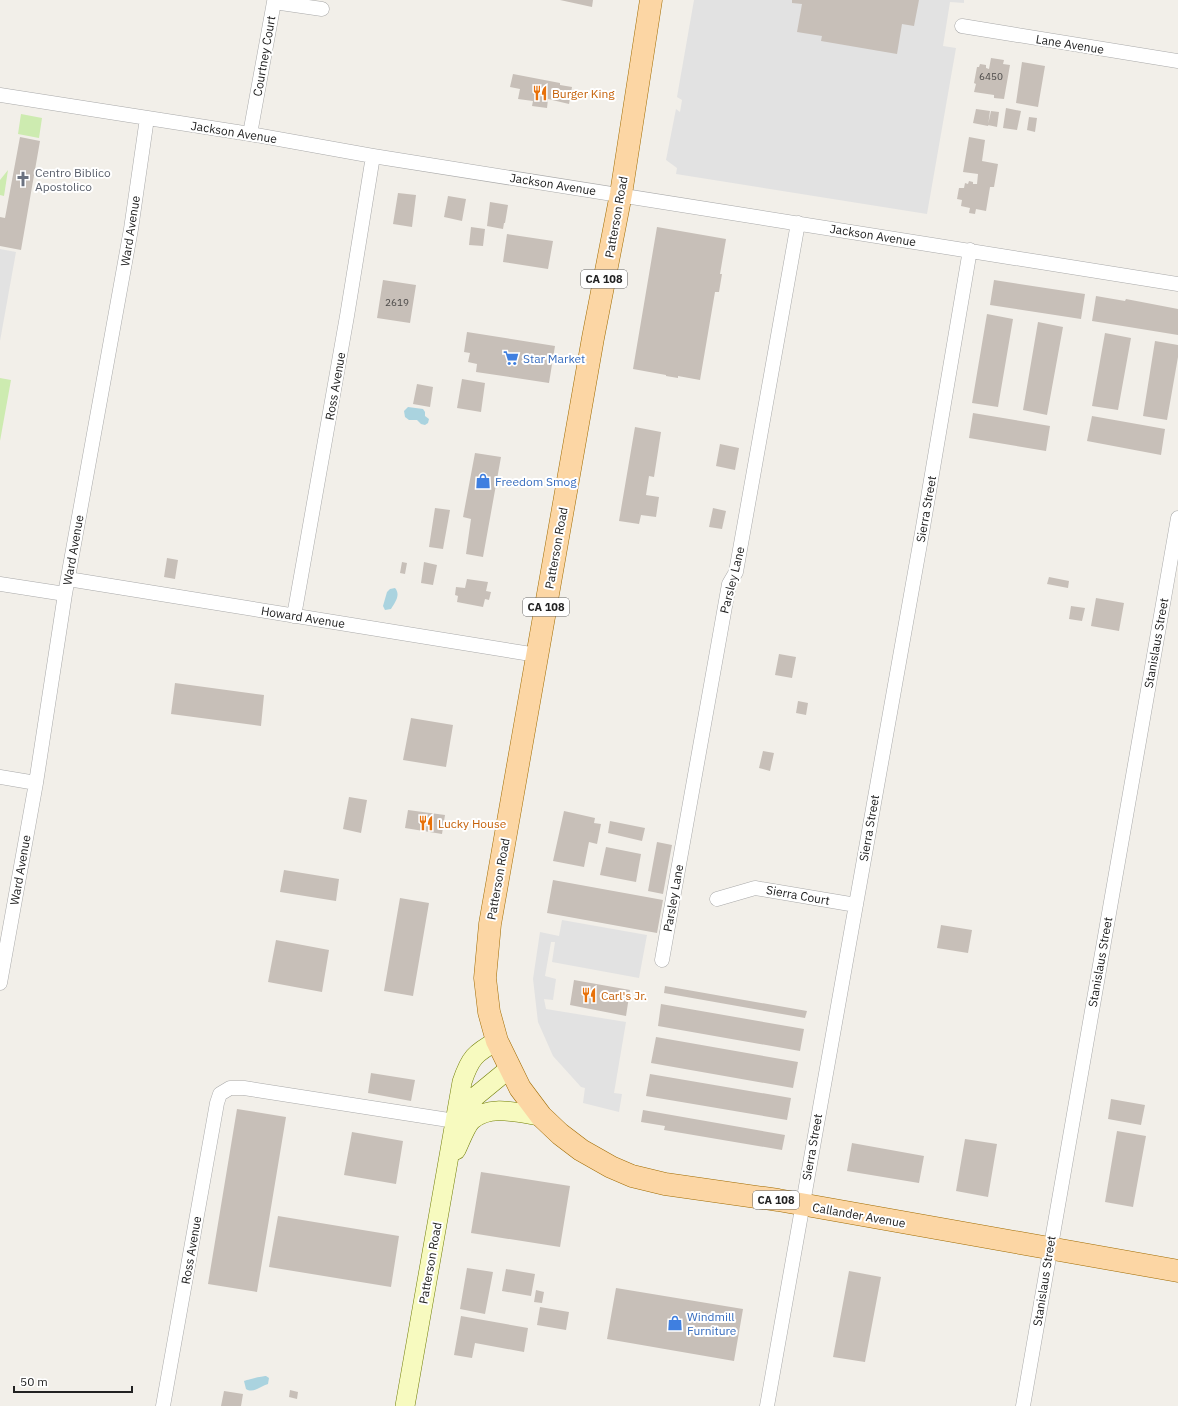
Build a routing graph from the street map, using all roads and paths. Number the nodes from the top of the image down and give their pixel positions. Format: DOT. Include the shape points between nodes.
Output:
graph roads {
  1 [pos="651,0"];
  2 [pos="322,9"];
  3 [pos="962,26"];
  4 [pos="1178,61"];
  5 [pos="0,95"];
  6 [pos="147,118"];
  7 [pos="250,134"];
  8 [pos="372,156"];
  9 [pos="621,194"];
  10 [pos="798,223"];
  11 [pos="970,250"];
  12 [pos="1178,284"];
  13 [pos="1178,518"];
  14 [pos="68,579"];
  15 [pos="0,584"];
  16 [pos="65,594"];
  17 [pos="294,616"];
  18 [pos="537,655"];
  19 [pos="0,777"];
  20 [pos="36,783"];
  21 [pos="717,900"];
  22 [pos="856,905"];
  23 [pos="662,960"];
  24 [pos="1,974"];
  25 [pos="485,978"];
  26 [pos="497,1041"];
  27 [pos="510,1068"];
  28 [pos="541,1116"];
  29 [pos="455,1121"];
  30 [pos="447,1165"];
  31 [pos="802,1205"];
  32 [pos="1050,1248"];
  33 [pos="1178,1271"];
  34 [pos="163,1406"];
  35 [pos="405,1406"];
  36 [pos="767,1406"];
  37 [pos="1023,1406"];
  1 -- 9 [label="main road, Patterson Road / CA 108"];
  2 -- 7 [label="street, Courtney Court" via="274,2"];
  3 -- 4 [label="street, Lane Avenue"];
  5 -- 6 [label="street, Jackson Avenue"];
  6 -- 7 [label="street, Jackson Avenue"];
  6 -- 14 [label="street, Ward Avenue" via="131,229"];
  7 -- 8 [label="street, Jackson Avenue"];
  8 -- 9 [label="street, Jackson Avenue"];
  8 -- 17 [label="street, Ross Avenue" via="347,316"];
  9 -- 10 [label="street, Jackson Avenue"];
  9 -- 18 [label="main road, Patterson Road / CA 108"];
  10 -- 11 [label="street, Jackson Avenue"];
  10 -- 23 [label="street, Parsley Lane" via="736,572 729,584"];
  11 -- 12 [label="street, Jackson Avenue"];
  11 -- 22 [label="street, Sierra Street"];
  13 -- 32 [label="street, Stanislaus Street"];
  14 -- 16 [label="street, Ward Avenue"];
  14 -- 17 [label="street, Howard Avenue"];
  15 -- 16 [label="street"];
  16 -- 20 [label="street, Ward Avenue"];
  17 -- 18 [label="street, Howard Avenue"];
  18 -- 25 [label="main road, Patterson Road / CA 108" via="490,924"];
  19 -- 20 [label="street"];
  20 -- 24 [label="street, Ward Avenue"];
  21 -- 22 [label="street, Sierra Court" via="755,888"];
  22 -- 31 [label="street, Sierra Street"];
  25 -- 26 [label="main road, Callander Avenue / CA 108" via="489,1012"];
  26 -- 27 [label="main road, Callander Avenue / CA 108"];
  26 -- 29 [label="main road, Patterson Road" via="481,1050 468,1064"];
  27 -- 28 [label="main road, Callander Avenue / CA 108" via="520,1088"];
  27 -- 29 [label="main road, Patterson Road" via="476,1096"];
  28 -- 30 [label="main road" via="485,1112 471,1121"];
  28 -- 31 [label="main road, Callander Avenue / CA 108" via="581,1150 632,1176 665,1184"];
  29 -- 30 [label="main road, Patterson Road"];
  29 -- 34 [label="street, Ross Avenue" via="244,1088 230,1088 220,1094"];
  30 -- 35 [label="main road, Patterson Road"];
  31 -- 32 [label="main road, Callander Avenue / CA 108"];
  31 -- 36 [label="street, Sierra Street"];
  32 -- 33 [label="main road, Callander Avenue / CA 108"];
  32 -- 37 [label="street, Stanislaus Street"];
}
